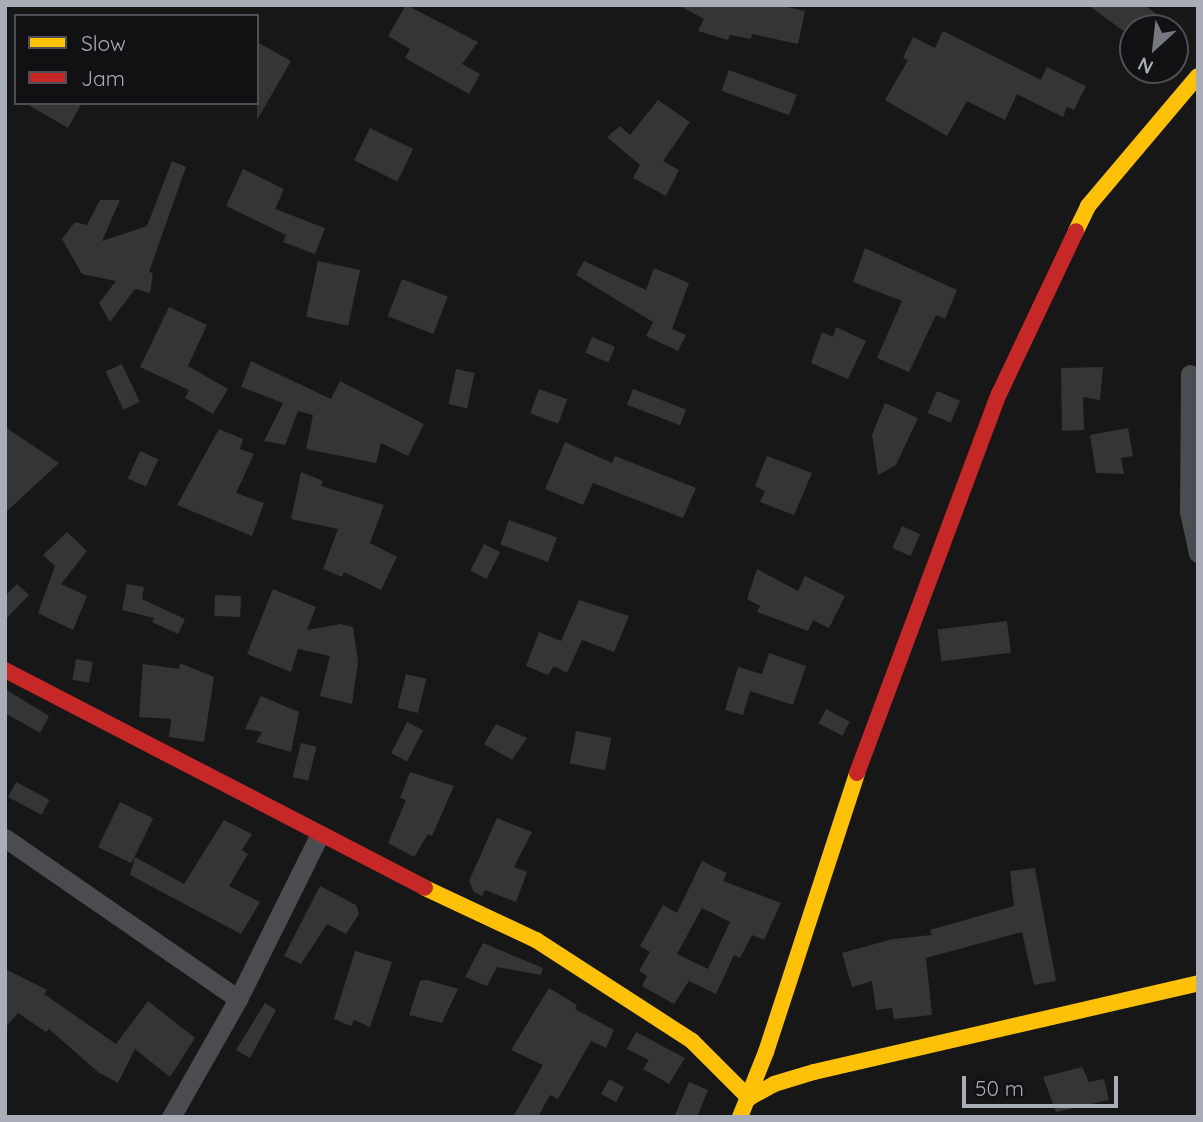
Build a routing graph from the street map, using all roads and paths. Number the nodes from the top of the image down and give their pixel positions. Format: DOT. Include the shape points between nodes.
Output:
graph roads {
  1 [pos="1198,76"];
  2 [pos="1190,374"];
  3 [pos="1198,553"];
  4 [pos="5,670"];
  5 [pos="320,834"];
  6 [pos="5,838"];
  7 [pos="1198,984"];
  8 [pos="238,999"];
  9 [pos="749,1098"];
  10 [pos="171,1117"];
  11 [pos="740,1117"];
  1 -- 9 [label="street" via="1088,206 999,394 844,809"];
  2 -- 3 [label="street" via="1189,512"];
  4 -- 5 [label="street"];
  5 -- 8 [label="street"];
  5 -- 9 [label="street" via="536,940 642,1004 692,1041"];
  6 -- 8 [label="street"];
  7 -- 9 [label="street" via="814,1072 774,1083"];
  8 -- 10 [label="street"];
  9 -- 11 [label="street"];
}
